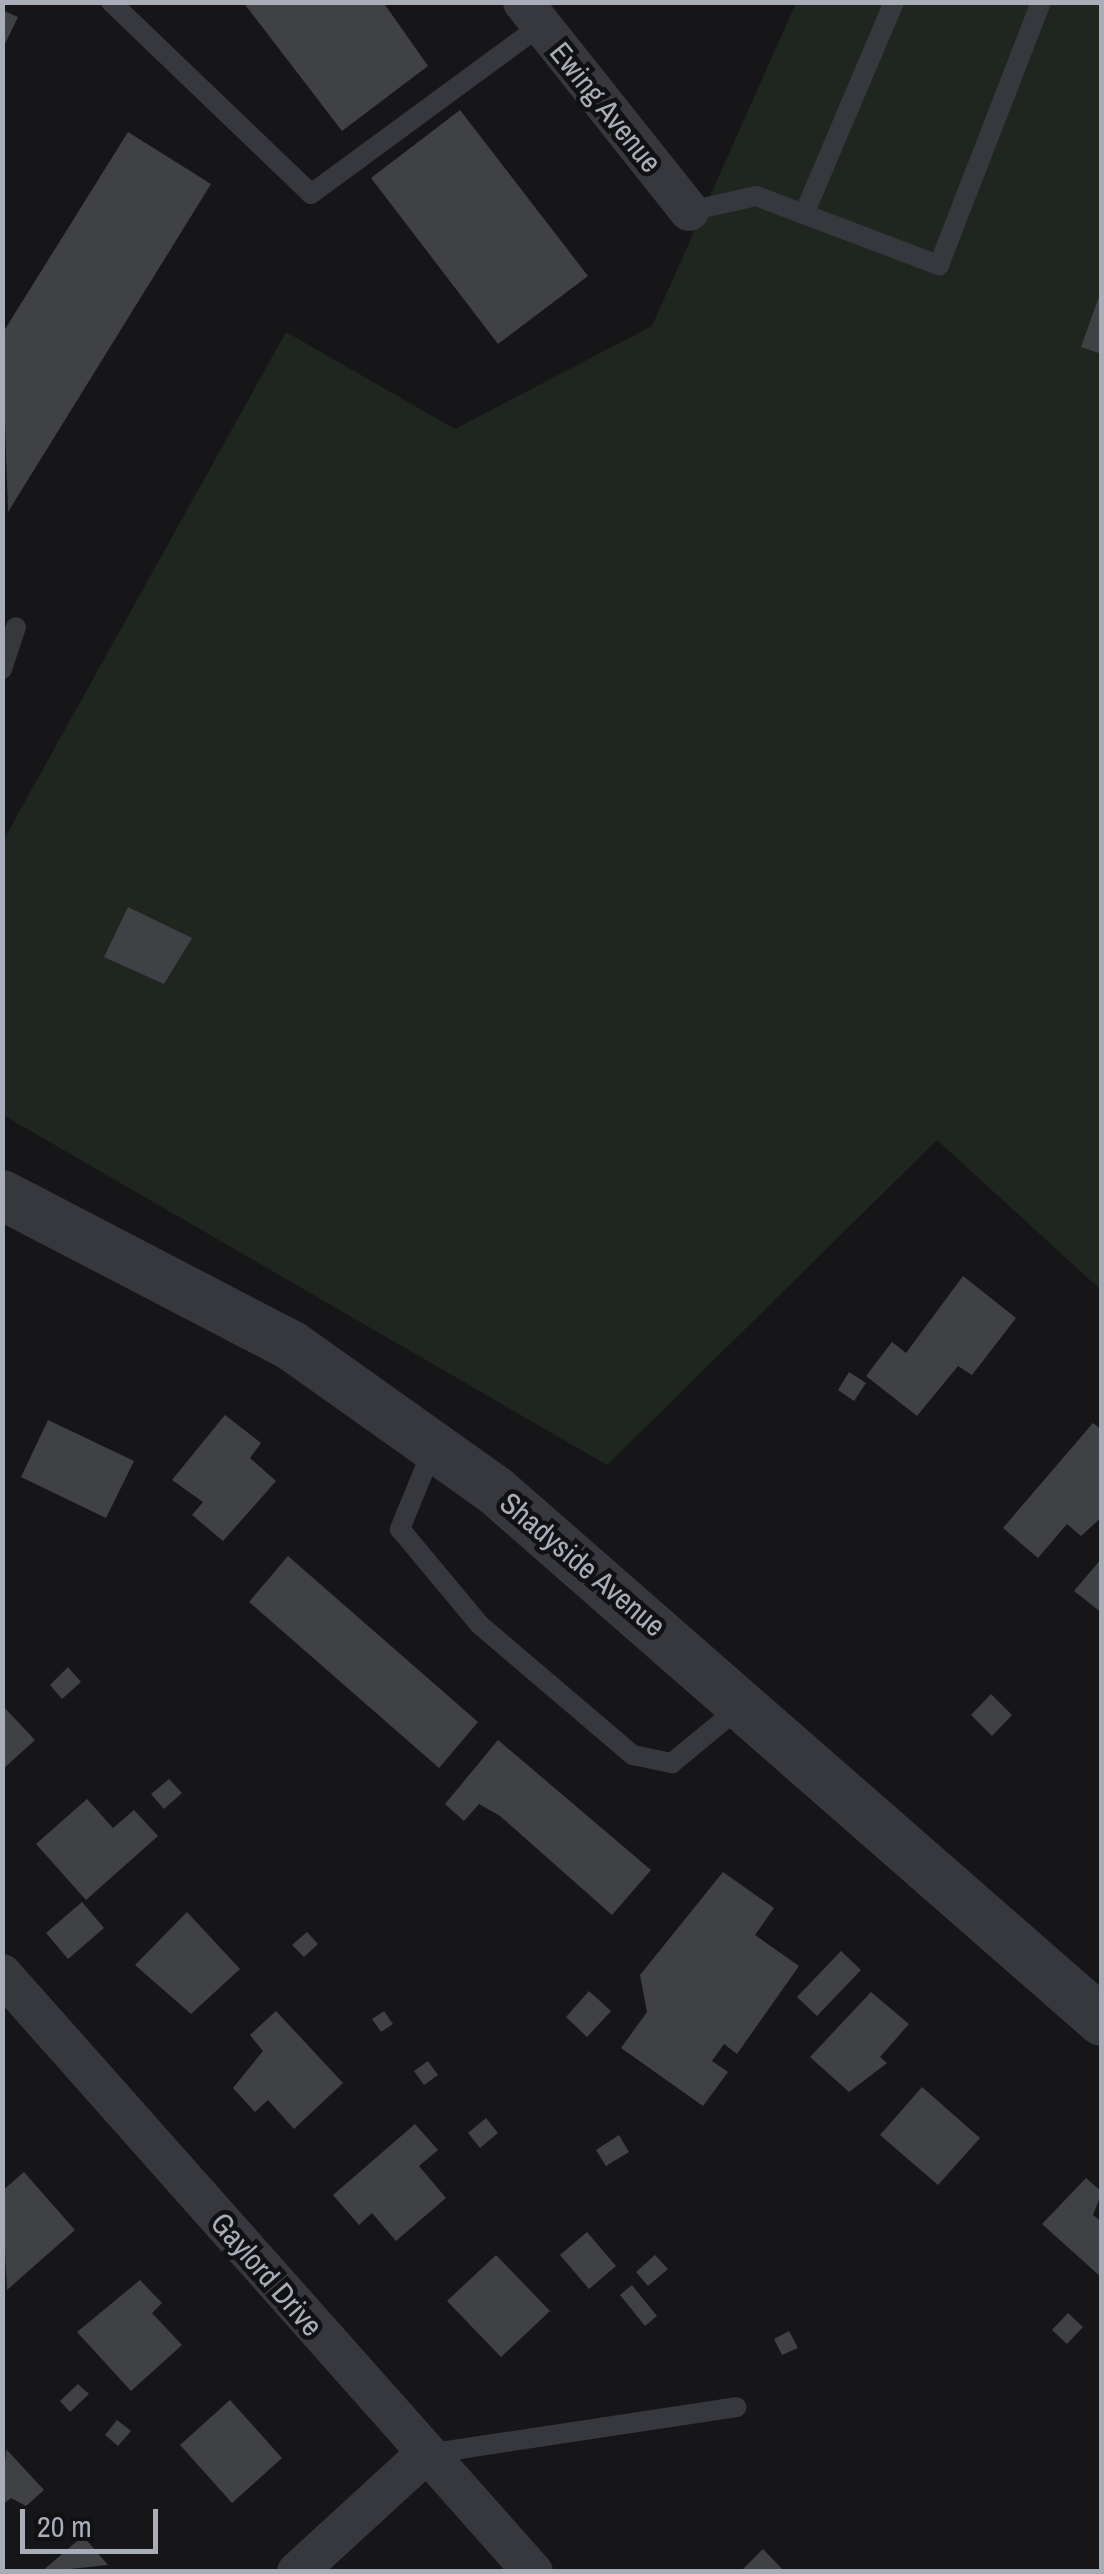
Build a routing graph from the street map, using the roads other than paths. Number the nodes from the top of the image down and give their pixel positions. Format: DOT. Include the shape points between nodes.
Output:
graph roads {
  1 [pos="111,2"];
  2 [pos="894,2"];
  3 [pos="1040,2"];
  4 [pos="532,14"];
  5 [pos="689,211"];
  6 [pos="804,214"];
  7 [pos="16,627"];
  8 [pos="2,670"];
  9 [pos="2,1195"];
  10 [pos="435,1445"];
  11 [pos="746,1702"];
  12 [pos="2,1974"];
  13 [pos="1102,2021"];
  14 [pos="736,2406"];
  15 [pos="426,2454"];
  16 [pos="298,2572"];
  17 [pos="533,2572"];
  1 -- 4 [label="lane" via="311,194"];
  2 -- 6 [label="lane"];
  3 -- 6 [label="lane" via="939,266"];
  4 -- 5 [label="street, Ewing Avenue"];
  5 -- 6 [label="lane" via="756,196"];
  7 -- 8 [label="lane"];
  9 -- 10 [label="street, Shadyside Avenue" via="292,1346"];
  10 -- 11 [label="street, Shadyside Avenue"];
  10 -- 11 [label="lane" via="400,1529 480,1625 633,1755 672,1763"];
  11 -- 13 [label="street, Shadyside Avenue"];
  12 -- 15 [label="street, Gaylord Drive"];
  14 -- 15 [label="lane"];
  15 -- 16 [label="street"];
  15 -- 17 [label="street, Gaylord Drive"];
}
